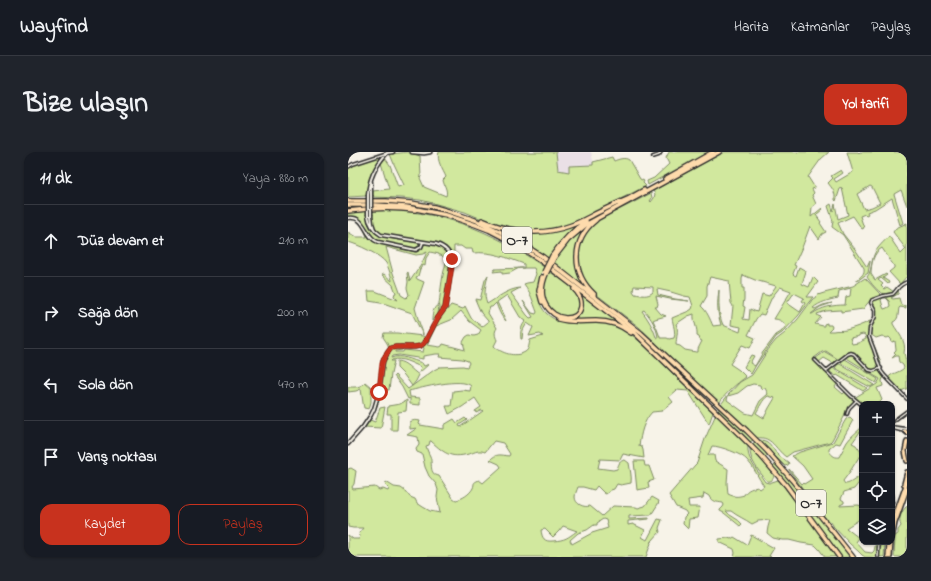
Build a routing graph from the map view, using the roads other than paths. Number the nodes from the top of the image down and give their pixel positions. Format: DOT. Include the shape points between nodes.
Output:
graph roads {
  1 [pos="394,152"];
  2 [pos="412,152"];
  3 [pos="430,152"];
  4 [pos="662,152"];
  5 [pos="714,152"];
  6 [pos="719,152"];
  7 [pos="386,153"];
  8 [pos="653,157"];
  9 [pos="348,166"];
  10 [pos="631,199"];
  11 [pos="348,201"];
  12 [pos="411,203"];
  13 [pos="348,205"];
  14 [pos="348,211"];
  15 [pos="438,212"];
  16 [pos="348,218"];
  17 [pos="422,242"];
  18 [pos="512,242"];
  19 [pos="545,273"];
  20 [pos="907,282"];
  21 [pos="641,333"];
  22 [pos="655,349"];
  23 [pos="815,360"];
  24 [pos="880,368"];
  25 [pos="826,371"];
  26 [pos="907,399"];
  27 [pos="856,401"];
  28 [pos="859,404"];
  29 [pos="907,411"];
  30 [pos="847,414"];
  31 [pos="895,420"];
  32 [pos="895,428"];
  33 [pos="906,431"];
  34 [pos="907,441"];
  35 [pos="348,444"];
  36 [pos="906,450"];
  37 [pos="907,461"];
  38 [pos="907,472"];
  39 [pos="907,482"];
  40 [pos="907,489"];
  41 [pos="902,494"];
  42 [pos="895,515"];
  43 [pos="895,523"];
  44 [pos="879,545"];
  45 [pos="890,545"];
  46 [pos="839,557"];
  47 [pos="853,557"];
  48 [pos="878,557"];
  49 [pos="889,557"];
  1 -- 7 [label="street"];
  2 -- 3 [label="main road"];
  4 -- 8 [label="street"];
  5 -- 10 [label="highway"];
  6 -- 10 [label="highway"];
  7 -- 9 [label="street"];
  7 -- 17 [label="street, bridge" via="371,179 372,223 376,232 383,236"];
  10 -- 12 [label="highway" via="568,226 537,232 508,229 428,203"];
  10 -- 19 [label="highway, bridge" via="601,212 579,226 566,239"];
  10 -- 21 [label="highway" via="588,228 580,243 577,261 579,273 593,294 630,321"];
  11 -- 12 [label="highway, O-7"];
  12 -- 21 [label="highway, O-7" via="462,215 515,240 543,257"];
  13 -- 15 [label="highway, O-7" via="406,206"];
  14 -- 15 [label="highway, O-7" via="387,208"];
  15 -- 18 [label="highway, O-7" via="476,225"];
  16 -- 17 [label="street" via="360,220 374,241 416,250 421,248"];
  17 -- 35 [label="street" via="442,246 451,257 445,308 423,344 391,348 388,352 383,361 374,409"];
  18 -- 19 [label="highway" via="577,292 581,305 574,316 561,318 548,308 542,293"];
  18 -- 22 [label="highway, O-7" via="554,270"];
  19 -- 22 [label="highway" via="540,285 541,302 553,316 567,322 598,321 616,324"];
  20 -- 24 [label="street" via="898,286 893,294 871,301 875,317 869,337"];
  21 -- 22 [label="highway, O-7"];
  22 -- 46 [label="highway, O-7" via="761,456 786,485"];
  22 -- 47 [label="highway, O-7" via="767,451"];
  23 -- 25 [label="street"];
  24 -- 25 [label="street" via="870,371 851,353"];
  24 -- 26 [label="street"];
  25 -- 27 [label="street"];
  27 -- 28 [label="street"];
  27 -- 30 [label="street"];
  29 -- 31 [label="street"];
  32 -- 33 [label="street"];
  34 -- 36 [label="highway"];
  36 -- 37 [label="highway"];
  38 -- 41 [label="highway"];
  39 -- 41 [label="highway"];
  40 -- 43 [label="highway"];
  41 -- 42 [label="highway"];
  44 -- 48 [label="street"];
  45 -- 49 [label="highway"];
}
